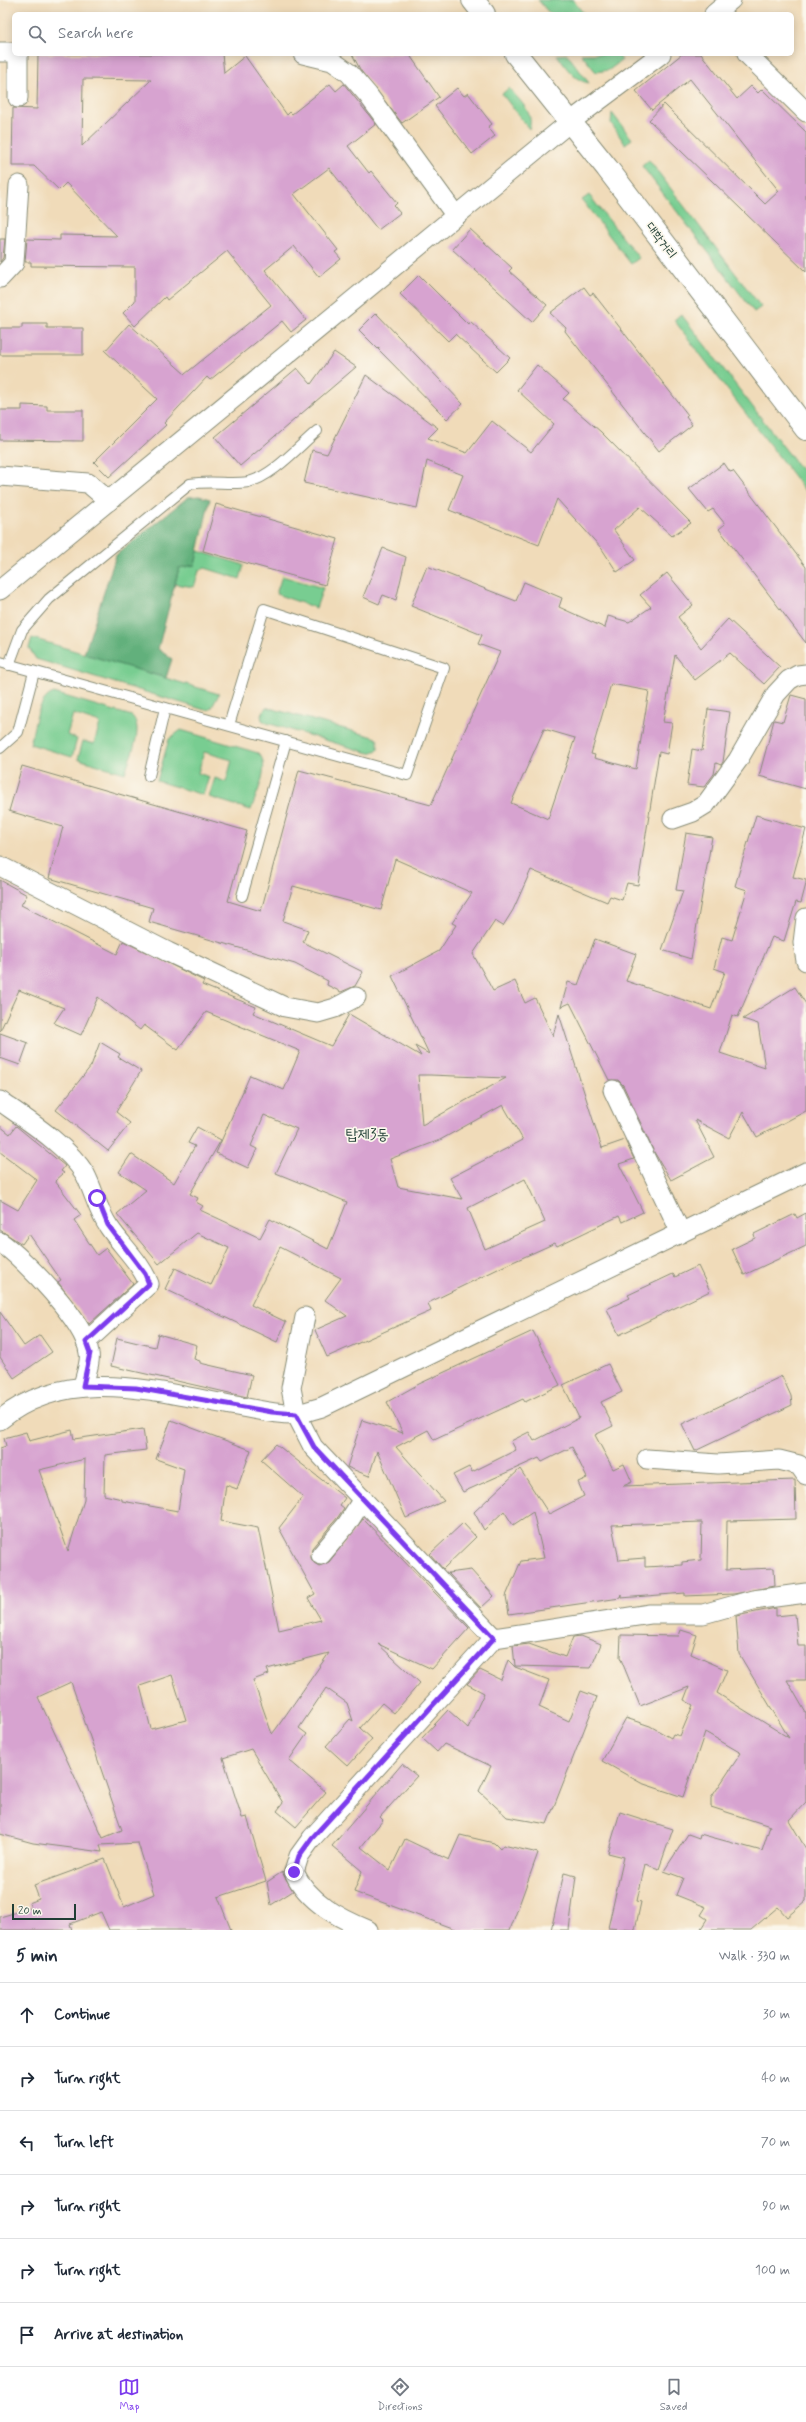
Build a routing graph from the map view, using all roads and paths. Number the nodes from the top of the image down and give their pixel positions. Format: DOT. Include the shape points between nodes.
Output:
graph roads {
  1 [pos="473,0"];
  2 [pos="731,0"];
  3 [pos="482,12"];
  4 [pos="716,12"];
  5 [pos="0,52"];
  6 [pos="12,52"];
  7 [pos="18,56"];
  8 [pos="311,56"];
  9 [pos="518,56"];
  10 [pos="658,56"];
  11 [pos="749,56"];
  12 [pos="18,98"];
  13 [pos="806,112"];
  14 [pos="570,122"];
  15 [pos="19,185"];
  16 [pos="456,216"];
  17 [pos="0,278"];
  18 [pos="806,429"];
  19 [pos="317,431"];
  20 [pos="0,476"];
  21 [pos="109,501"];
  22 [pos="0,590"];
  23 [pos="5,664"];
  24 [pos="34,672"];
  25 [pos="806,674"];
  26 [pos="165,708"];
  27 [pos="229,725"];
  28 [pos="286,741"];
  29 [pos="0,748"];
  30 [pos="149,776"];
  31 [pos="673,819"];
  32 [pos="0,866"];
  33 [pos="242,896"];
  34 [pos="806,918"];
  35 [pos="806,961"];
  36 [pos="356,997"];
  37 [pos="614,1090"];
  38 [pos="0,1101"];
  39 [pos="806,1172"];
  40 [pos="680,1233"];
  41 [pos="0,1242"];
  42 [pos="305,1317"];
  43 [pos="86,1342"];
  44 [pos="83,1386"];
  45 [pos="296,1414"];
  46 [pos="0,1420"];
  47 [pos="647,1459"];
  48 [pos="806,1474"];
  49 [pos="363,1499"];
  50 [pos="321,1555"];
  51 [pos="806,1593"];
  52 [pos="494,1638"];
  53 [pos="368,1930"];
  1 -- 3 [label="main road"];
  2 -- 4 [label="street"];
  5 -- 6 [label="street"];
  7 -- 12 [label="street"];
  8 -- 16 [label="street" via="332,61 349,73 368,95"];
  9 -- 14 [label="main road, 대학거리"];
  10 -- 14 [label="street"];
  11 -- 13 [label="street"];
  14 -- 16 [label="street"];
  14 -- 18 [label="main road, 대학거리"];
  15 -- 17 [label="street" via="14,263"];
  16 -- 21 [label="street"];
  19 -- 23 [label="lane" via="264,477 248,482 206,481 190,484 49,599 22,630"];
  20 -- 21 [label="street" via="88,483"];
  21 -- 22 [label="street"];
  23 -- 24 [label="lane"];
  24 -- 26 [label="lane"];
  24 -- 29 [label="lane" via="18,732"];
  25 -- 31 [label="street" via="789,680 776,694 738,760 706,804"];
  26 -- 27 [label="lane"];
  26 -- 30 [label="lane"];
  27 -- 28 [label="lane"];
  27 -- 28 [label="lane" via="264,609 444,668 407,775"];
  28 -- 33 [label="lane"];
  32 -- 36 [label="street" via="168,952 285,1007 318,1013"];
  34 -- 35 [label="street" via="803,943"];
  37 -- 40 [label="street"];
  38 -- 43 [label="street" via="70,1156 84,1173 108,1225 145,1274 149,1284"];
  39 -- 40 [label="street"];
  40 -- 45 [label="street" via="322,1407"];
  41 -- 43 [label="street" via="14,1252 48,1287 82,1332"];
  42 -- 45 [label="street" via="291,1388"];
  43 -- 44 [label="street" via="90,1353"];
  44 -- 45 [label="street" via="136,1388"];
  44 -- 46 [label="street" via="43,1395 15,1408"];
  45 -- 49 [label="street" via="314,1447"];
  47 -- 48 [label="street" via="718,1464 779,1460 799,1465"];
  49 -- 50 [label="street" via="347,1524"];
  49 -- 52 [label="street"];
  51 -- 52 [label="street" via="753,1600 703,1614 650,1614 519,1632"];
  52 -- 53 [label="street" via="312,1838 299,1856 294,1872 311,1896 321,1905"];
}
